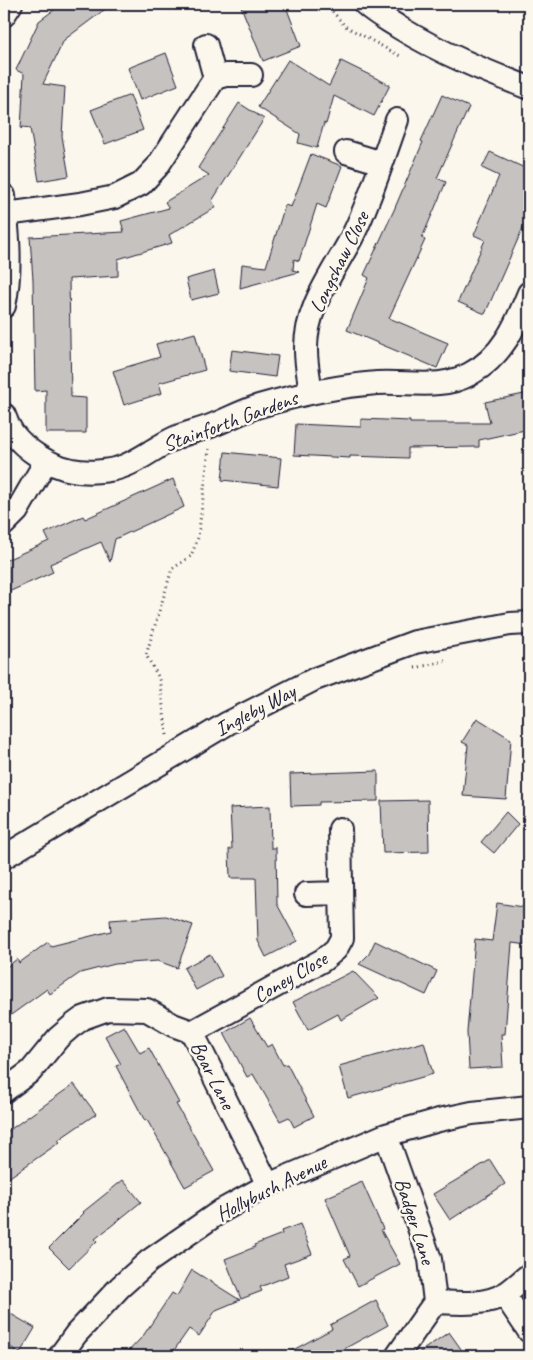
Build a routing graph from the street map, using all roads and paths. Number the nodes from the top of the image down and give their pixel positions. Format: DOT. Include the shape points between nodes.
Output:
graph roads {
  1 [pos="11,4"];
  2 [pos="365,4"];
  3 [pos="4,15"];
  4 [pos="206,45"];
  5 [pos="251,75"];
  6 [pos="215,78"];
  7 [pos="529,88"];
  8 [pos="397,120"];
  9 [pos="346,152"];
  10 [pos="382,163"];
  11 [pos="5,205"];
  12 [pos="529,294"];
  13 [pos="4,306"];
  14 [pos="522,332"];
  15 [pos="311,392"];
  16 [pos="4,415"];
  17 [pos="212,426"];
  18 [pos="46,461"];
  19 [pos="4,524"];
  20 [pos="529,622"];
  21 [pos="454,659"];
  22 [pos="407,669"];
  23 [pos="170,757"];
  24 [pos="340,829"];
  25 [pos="4,857"];
  26 [pos="340,893"];
  27 [pos="306,894"];
  28 [pos="192,1032"];
  29 [pos="4,1091"];
  30 [pos="529,1107"];
  31 [pos="386,1135"];
  32 [pos="268,1185"];
  33 [pos="529,1275"];
  34 [pos="504,1294"];
  35 [pos="435,1302"];
  36 [pos="529,1331"];
  37 [pos="60,1356"];
  38 [pos="396,1356"];
  1 -- 3 [label="street"];
  2 -- 7 [label="street" via="424,42"];
  4 -- 6 [label="street"];
  5 -- 6 [label="street"];
  6 -- 11 [label="street" via="157,167 141,184 115,197 80,204"];
  8 -- 10 [label="street, Longshaw Close"];
  9 -- 10 [label="street"];
  10 -- 15 [label="street, Longshaw Close" via="353,235 314,305 306,350"];
  11 -- 13 [label="street" via="9,244"];
  12 -- 14 [label="street, Stainforth Gardens"];
  14 -- 15 [label="street, Stainforth Gardens" via="470,375 449,382 424,385 379,383"];
  15 -- 17 [label="street, Stainforth Gardens" via="257,407"];
  16 -- 18 [label="street, Stainforth Gardens" via="12,432"];
  17 -- 18 [label="street, Stainforth Gardens" via="177,437 124,466 99,471 71,470"];
  17 -- 23 [label="path" via="198,538 191,556 172,569 146,655 159,678"];
  18 -- 19 [label="street" via="17,511"];
  20 -- 23 [label="street, Ingleby Way" via="414,642 315,678 228,722"];
  21 -- 22 [label="path"];
  23 -- 25 [label="street, Ingleby Way"];
  24 -- 26 [label="street, Coney Close"];
  26 -- 27 [label="street"];
  26 -- 28 [label="street, Coney Close" via="342,938 336,950"];
  28 -- 29 [label="street, Boar Lane" via="147,1010 108,1009 83,1018 72,1026 31,1071"];
  28 -- 32 [label="street, Boar Lane"];
  30 -- 31 [label="street, Hollybush Avenue" via="456,1116"];
  31 -- 32 [label="street, Hollybush Avenue"];
  31 -- 35 [label="street, Badger Lane" via="430,1259"];
  32 -- 37 [label="street, Hollybush Avenue" via="221,1211 148,1261 76,1334"];
  33 -- 34 [label="street"];
  34 -- 35 [label="street" via="489,1301"];
  34 -- 36 [label="street"];
  35 -- 38 [label="street"];
}
